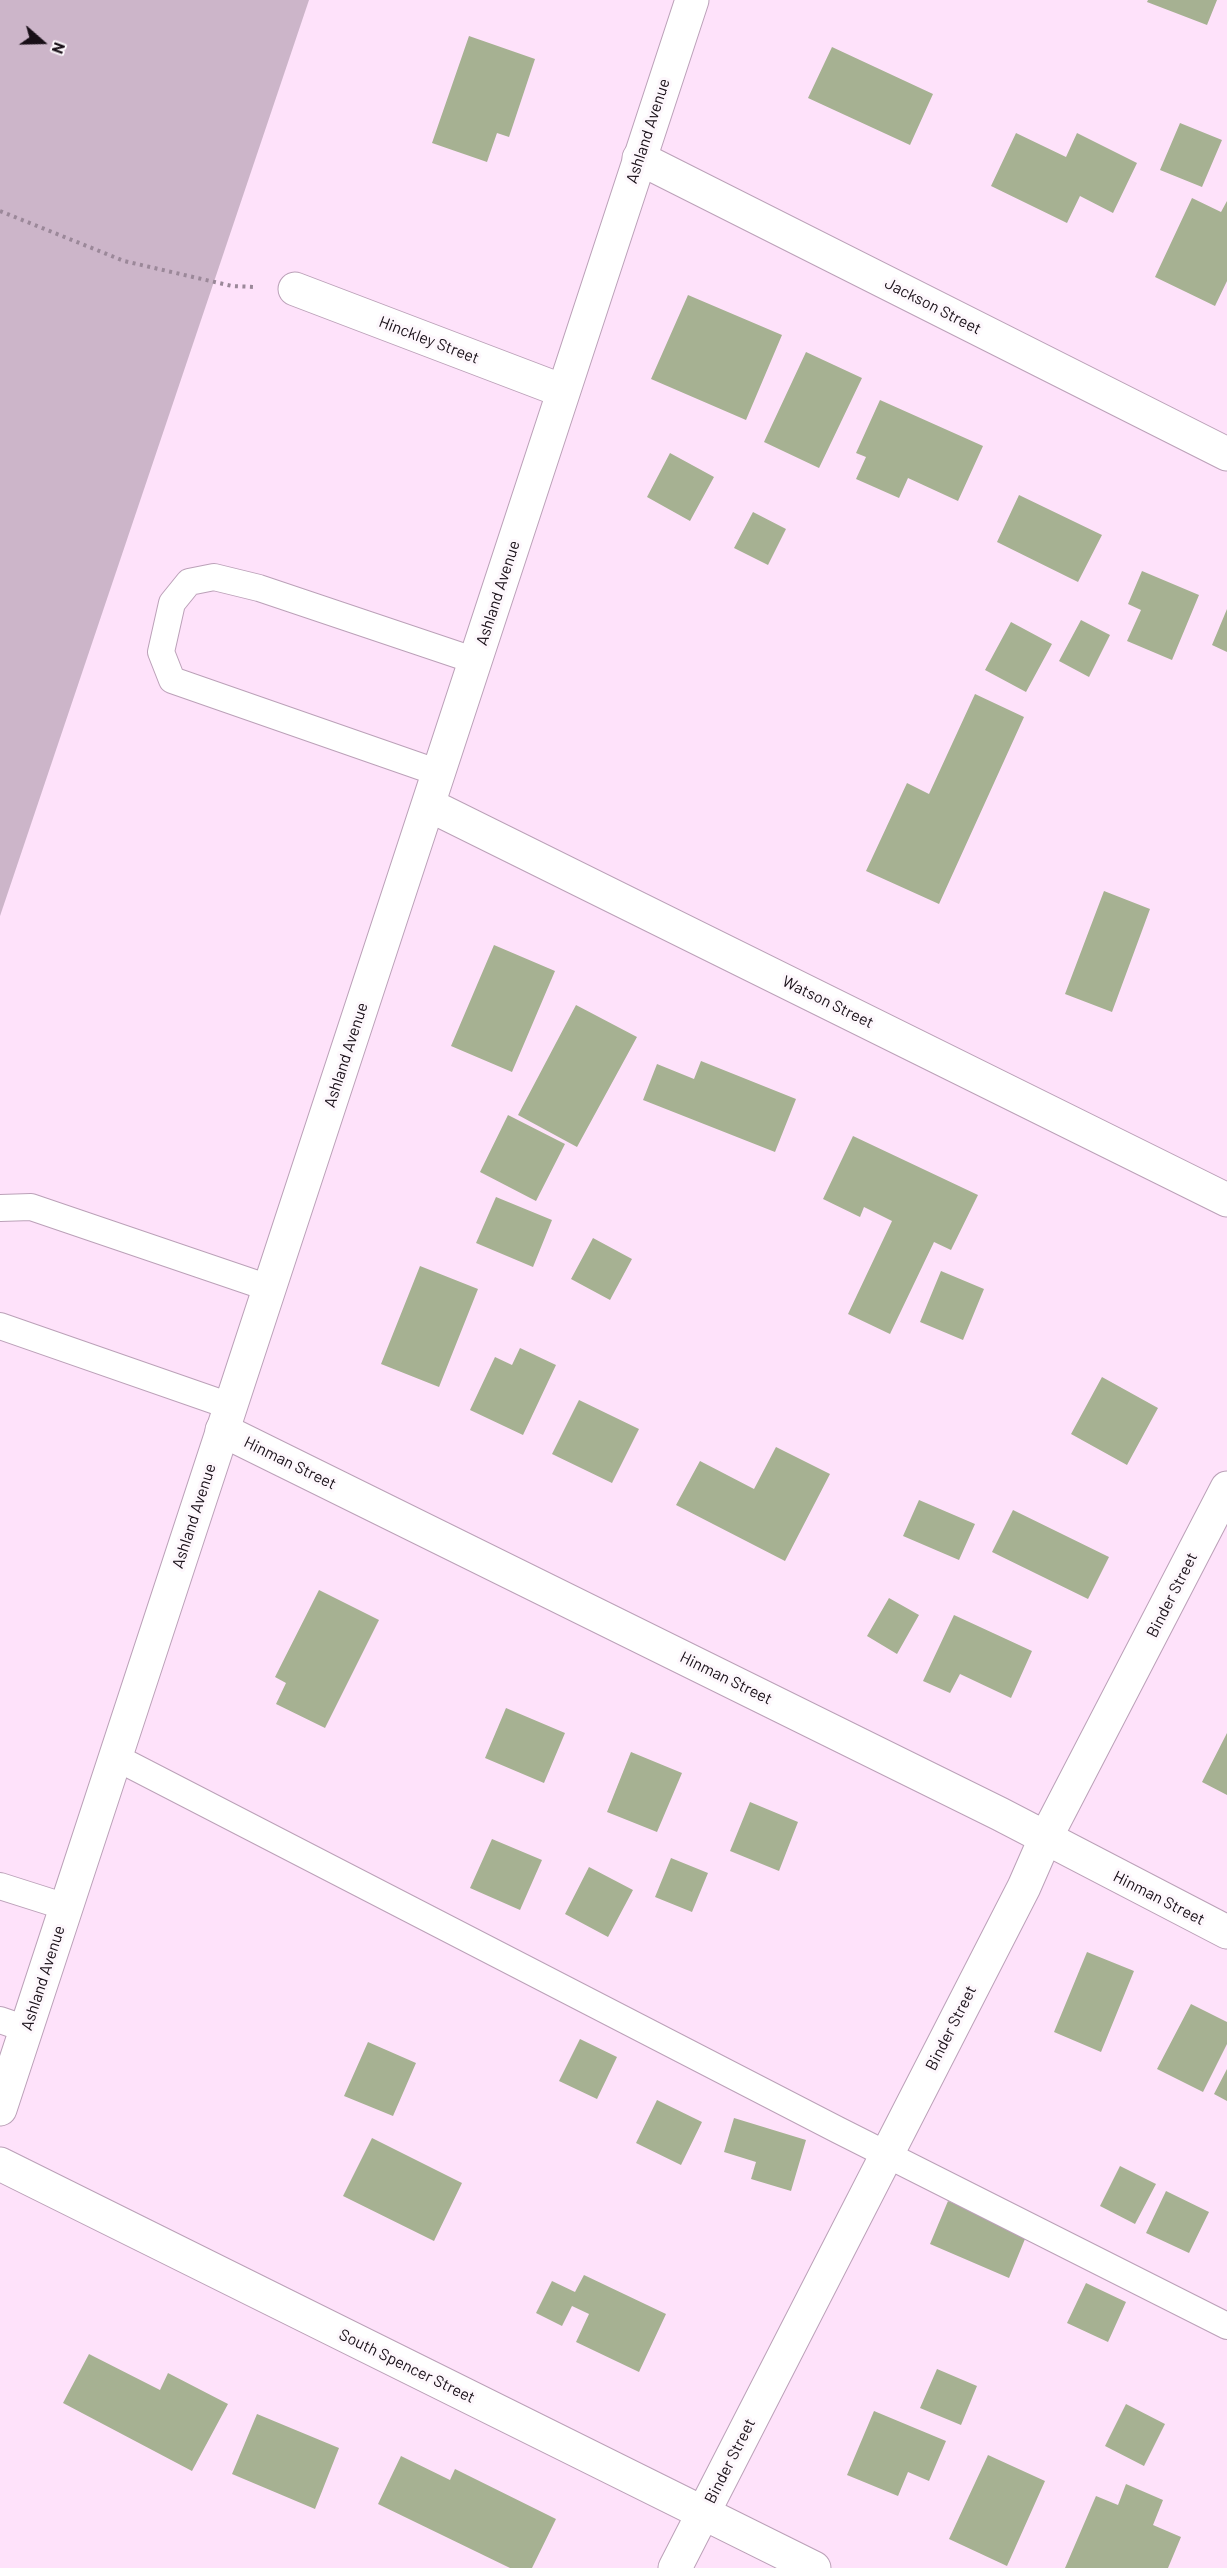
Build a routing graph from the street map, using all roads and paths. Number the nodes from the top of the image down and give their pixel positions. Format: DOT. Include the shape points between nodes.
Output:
graph roads {
  1 [pos="692,0"];
  2 [pos="639,158"];
  3 [pos="0,211"];
  4 [pos="295,289"];
  5 [pos="563,392"];
  6 [pos="1227,454"];
  7 [pos="476,661"];
  8 [pos="439,773"];
  9 [pos="429,805"];
  10 [pos="1227,1200"];
  11 [pos="0,1208"];
  12 [pos="269,1288"];
  13 [pos="0,1326"];
  14 [pos="226,1418"];
  15 [pos="1227,1488"];
  16 [pos="115,1757"];
  17 [pos="1045,1839"];
  18 [pos="0,1886"];
  19 [pos="66,1907"];
  20 [pos="1227,1932"];
  21 [pos="13,2024"];
  22 [pos="0,2109"];
  23 [pos="886,2154"];
  24 [pos="0,2164"];
  25 [pos="1227,2326"];
  26 [pos="703,2512"];
  27 [pos="675,2568"];
  28 [pos="814,2568"];
  1 -- 2 [label="street, Ashland Avenue"];
  2 -- 5 [label="street, Ashland Avenue"];
  2 -- 6 [label="street, Jackson Street"];
  3 -- 4 [label="path" via="124,261 232,286"];
  4 -- 5 [label="street, Hinckley Street"];
  5 -- 7 [label="street, Ashland Avenue"];
  7 -- 8 [label="street, Ashland Avenue"];
  7 -- 8 [label="lane" via="259,588 214,577 189,582 172,603 161,652 172,680"];
  8 -- 9 [label="street, Ashland Avenue"];
  9 -- 10 [label="street, Watson Street"];
  9 -- 12 [label="street, Ashland Avenue"];
  11 -- 12 [label="lane" via="31,1207"];
  12 -- 14 [label="street, Ashland Avenue"];
  13 -- 14 [label="lane"];
  14 -- 16 [label="street, Ashland Avenue"];
  14 -- 17 [label="street, Hinman Street"];
  15 -- 17 [label="street, Binder Street"];
  16 -- 19 [label="street, Ashland Avenue"];
  16 -- 23 [label="lane"];
  17 -- 20 [label="street, Hinman Street"];
  17 -- 23 [label="street, Binder Street"];
  18 -- 19 [label="lane"];
  19 -- 21 [label="street, Ashland Avenue"];
  21 -- 22 [label="street, Ashland Avenue"];
  23 -- 25 [label="lane"];
  23 -- 26 [label="street, Binder Street"];
  24 -- 26 [label="street, South Spencer Street"];
  26 -- 27 [label="street, Binder Street"];
  26 -- 28 [label="street, South Spencer Street"];
}
